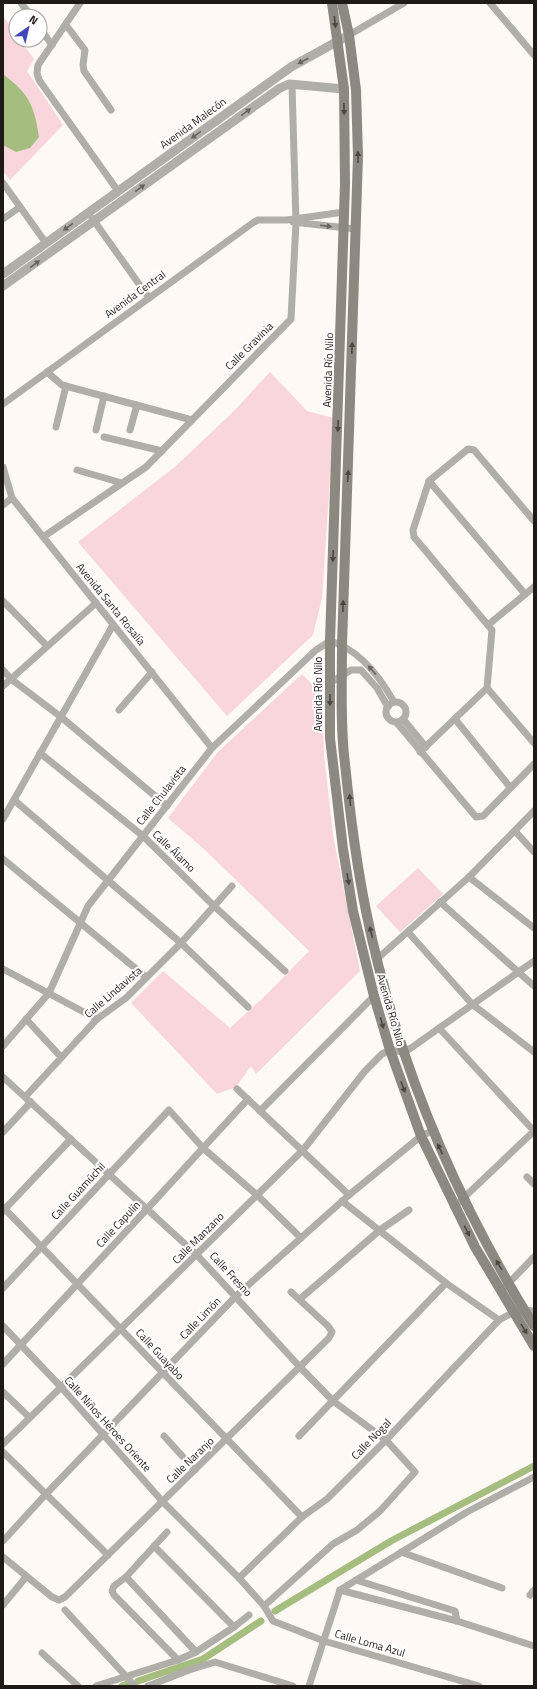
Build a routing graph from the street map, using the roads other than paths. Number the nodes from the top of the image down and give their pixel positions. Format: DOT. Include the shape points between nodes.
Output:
graph roads {
  1 [pos="71,3"];
  2 [pos="332,3"];
  3 [pos="342,3"];
  4 [pos="404,3"];
  5 [pos="490,3"];
  6 [pos="78,6"];
  7 [pos="66,24"];
  8 [pos="349,36"];
  9 [pos="48,39"];
  10 [pos="337,42"];
  11 [pos="52,45"];
  12 [pos="534,55"];
  13 [pos="292,85"];
  14 [pos="344,89"];
  15 [pos="111,110"];
  16 [pos="3,183"];
  17 [pos="345,184"];
  18 [pos="358,184"];
  19 [pos="118,191"];
  20 [pos="20,207"];
  21 [pos="344,212"];
  22 [pos="88,213"];
  23 [pos="3,219"];
  24 [pos="296,220"];
  25 [pos="94,221"];
  26 [pos="344,228"];
  27 [pos="356,229"];
  28 [pos="46,243"];
  29 [pos="3,274"];
  30 [pos="343,276"];
  31 [pos="354,278"];
  32 [pos="3,286"];
  33 [pos="149,298"];
  34 [pos="47,372"];
  35 [pos="66,386"];
  36 [pos="104,396"];
  37 [pos="3,404"];
  38 [pos="137,405"];
  39 [pos="192,420"];
  40 [pos="56,427"];
  41 [pos="96,430"];
  42 [pos="130,430"];
  43 [pos="104,437"];
  44 [pos="162,451"];
  45 [pos="3,467"];
  46 [pos="77,470"];
  47 [pos="429,481"];
  48 [pos="122,483"];
  49 [pos="12,498"];
  50 [pos="3,505"];
  51 [pos="534,521"];
  52 [pos="43,537"];
  53 [pos="534,587"];
  54 [pos="525,594"];
  55 [pos="3,601"];
  56 [pos="96,603"];
  57 [pos="113,624"];
  58 [pos="488,625"];
  59 [pos="330,642"];
  60 [pos="342,645"];
  61 [pos="47,646"];
  62 [pos="355,654"];
  63 [pos="354,669"];
  64 [pos="3,670"];
  65 [pos="152,672"];
  66 [pos="342,676"];
  67 [pos="11,679"];
  68 [pos="330,683"];
  69 [pos="3,686"];
  70 [pos="487,688"];
  71 [pos="394,702"];
  72 [pos="388,707"];
  73 [pos="119,710"];
  74 [pos="61,717"];
  75 [pos="455,719"];
  76 [pos="400,721"];
  77 [pos="534,743"];
  78 [pos="212,748"];
  79 [pos="423,750"];
  80 [pos="40,753"];
  81 [pos="534,764"];
  82 [pos="510,787"];
  83 [pos="14,800"];
  84 [pos="167,806"];
  85 [pos="534,811"];
  86 [pos="3,819"];
  87 [pos="515,831"];
  88 [pos="143,836"];
  89 [pos="353,839"];
  90 [pos="342,840"];
  91 [pos="534,852"];
  92 [pos="3,859"];
  93 [pos="469,877"];
  94 [pos="108,881"];
  95 [pos="232,886"];
  96 [pos="440,902"];
  97 [pos="214,906"];
  98 [pos="81,922"];
  99 [pos="534,928"];
  100 [pos="408,932"];
  101 [pos="181,943"];
  102 [pos="377,960"];
  103 [pos="534,961"];
  104 [pos="3,969"];
  105 [pos="285,972"];
  106 [pos="518,973"];
  107 [pos="146,977"];
  108 [pos="534,986"];
  109 [pos="49,993"];
  110 [pos="374,996"];
  111 [pos="472,1004"];
  112 [pos="248,1006"];
  113 [pos="26,1019"];
  114 [pos="97,1019"];
  115 [pos="439,1028"];
  116 [pos="3,1046"];
  117 [pos="390,1050"];
  118 [pos="403,1052"];
  119 [pos="534,1052"];
  120 [pos="62,1057"];
  121 [pos="3,1077"];
  122 [pos="237,1089"];
  123 [pos="25,1096"];
  124 [pos="248,1099"];
  125 [pos="31,1102"];
  126 [pos="260,1112"];
  127 [pos="432,1131"];
  128 [pos="534,1131"];
  129 [pos="3,1132"];
  130 [pos="421,1136"];
  131 [pos="71,1139"];
  132 [pos="203,1148"];
  133 [pos="303,1150"];
  134 [pos="109,1173"];
  135 [pos="527,1177"];
  136 [pos="534,1184"];
  137 [pos="257,1195"];
  138 [pos="349,1195"];
  139 [pos="463,1198"];
  140 [pos="342,1201"];
  141 [pos="454,1207"];
  142 [pos="4,1209"];
  143 [pos="147,1209"];
  144 [pos="409,1210"];
  145 [pos="380,1230"];
  146 [pos="301,1238"];
  147 [pos="41,1247"];
  148 [pos="197,1255"];
  149 [pos="534,1257"];
  150 [pos="446,1283"];
  151 [pos="509,1283"];
  152 [pos="77,1284"];
  153 [pos="3,1288"];
  154 [pos="501,1291"];
  155 [pos="291,1292"];
  156 [pos="236,1296"];
  157 [pos="300,1299"];
  158 [pos="514,1312"];
  159 [pos="529,1312"];
  160 [pos="499,1320"];
  161 [pos="3,1326"];
  162 [pos="534,1326"];
  163 [pos="122,1329"];
  164 [pos="21,1345"];
  165 [pos="534,1346"];
  166 [pos="3,1364"];
  167 [pos="300,1367"];
  168 [pos="162,1372"];
  169 [pos="61,1387"];
  170 [pos="3,1392"];
  171 [pos="333,1401"];
  172 [pos="29,1417"];
  173 [pos="102,1435"];
  174 [pos="164,1436"];
  175 [pos="300,1436"];
  176 [pos="227,1439"];
  177 [pos="386,1440"];
  178 [pos="3,1444"];
  179 [pos="3,1452"];
  180 [pos="195,1470"];
  181 [pos="534,1477"];
  182 [pos="46,1494"];
  183 [pos="163,1502"];
  184 [pos="302,1516"];
  185 [pos="167,1532"];
  186 [pos="3,1541"];
  187 [pos="154,1546"];
  188 [pos="401,1552"];
  189 [pos="108,1555"];
  190 [pos="3,1557"];
  191 [pos="13,1567"];
  192 [pos="26,1577"];
  193 [pos="126,1577"];
  194 [pos="239,1578"];
  195 [pos="356,1580"];
  196 [pos="20,1584"];
  197 [pos="502,1588"];
  198 [pos="340,1590"];
  199 [pos="3,1605"];
  200 [pos="264,1606"];
  201 [pos="65,1610"];
  202 [pos="249,1615"];
  203 [pos="457,1621"];
  204 [pos="234,1627"];
  205 [pos="324,1641"];
  206 [pos="534,1646"];
  207 [pos="196,1652"];
  208 [pos="42,1653"];
  209 [pos="178,1660"];
  210 [pos="128,1676"];
  211 [pos="78,1686"];
  212 [pos="96,1686"];
  213 [pos="135,1686"];
  214 [pos="148,1686"];
  215 [pos="293,1686"];
  216 [pos="309,1686"];
  217 [pos="479,1686"];
  1 -- 6 [label="street"];
  2 -- 10 [label="main road, Avenida Río Nilo, one-way"];
  3 -- 8 [label="main road, Avenida Río Nilo"];
  4 -- 8 [label="street, Avenida Malecón"];
  5 -- 12 [label="street"];
  6 -- 7 [label="street"];
  7 -- 11 [label="street"];
  7 -- 15 [label="street" via="85,50 84,71"];
  8 -- 10 [label="street, Avenida Malecón"];
  18 -- 8 [label="main road, Avenida Río Nilo, one-way" via="357,99"];
  9 -- 11 [label="street"];
  10 -- 14 [label="main road, Avenida Río Nilo"];
  10 -- 19 [label="street, Avenida Malecón, one-way" via="291,67"];
  11 -- 19 [label="street" via="38,65 39,80"];
  13 -- 14 [label="street, Avenida Malecón"];
  13 -- 24 [label="street, Calle Gravinia"];
  25 -- 13 [label="street, Avenida Malecón, one-way" via="280,88"];
  14 -- 17 [label="main road, Avenida Río Nilo, one-way"];
  16 -- 20 [label="street"];
  17 -- 18 [label="main road"];
  17 -- 21 [label="main road, Avenida Río Nilo"];
  18 -- 27 [label="main road, Avenida Río Nilo"];
  19 -- 22 [label="street, Avenida Malecón"];
  20 -- 23 [label="street"];
  20 -- 28 [label="street"];
  21 -- 24 [label="street, Avenida Central"];
  21 -- 26 [label="main road, Avenida Río Nilo"];
  22 -- 25 [label="street"];
  22 -- 28 [label="street, Avenida Malecón, one-way"];
  24 -- 26 [label="street, Avenida Central, one-way"];
  24 -- 33 [label="street, Avenida Central" via="254,222"];
  24 -- 39 [label="street, Calle Gravinia" via="291,319"];
  32 -- 25 [label="street, Avenida Malecón, one-way"];
  25 -- 33 [label="street"];
  26 -- 27 [label="street, Avenida Central"];
  26 -- 30 [label="main road, Avenida Río Nilo"];
  27 -- 31 [label="main road, Avenida Río Nilo"];
  28 -- 29 [label="street, Avenida Malecón"];
  30 -- 31 [label="main road" via="349,282"];
  30 -- 59 [label="main road, Avenida Río Nilo, one-way"];
  60 -- 31 [label="main road, Avenida Río Nilo, one-way"];
  33 -- 34 [label="street, Avenida Central"];
  34 -- 35 [label="street" via="57,382"];
  34 -- 37 [label="street, Avenida Central"];
  35 -- 36 [label="street"];
  35 -- 40 [label="street"];
  36 -- 38 [label="street"];
  36 -- 41 [label="street"];
  38 -- 39 [label="street"];
  38 -- 42 [label="street"];
  39 -- 44 [label="street, Calle Gravinia"];
  43 -- 44 [label="street"];
  44 -- 48 [label="street, Calle Gravinia" via="146,467"];
  45 -- 49 [label="street, Avenida Santa Rosalía"];
  46 -- 48 [label="street"];
  47 -- 51 [label="street" via="468,449 474,450"];
  47 -- 54 [label="street"];
  47 -- 58 [label="street" via="413,530 414,536"];
  48 -- 52 [label="street, Calle Gravinia"];
  49 -- 50 [label="street"];
  49 -- 52 [label="street, Avenida Santa Rosalía"];
  52 -- 56 [label="street, Avenida Santa Rosalía"];
  53 -- 54 [label="street"];
  54 -- 58 [label="street"];
  55 -- 61 [label="street"];
  56 -- 57 [label="street, Avenida Santa Rosalía"];
  56 -- 61 [label="street"];
  57 -- 65 [label="street, Avenida Santa Rosalía"];
  57 -- 74 [label="street"];
  58 -- 70 [label="street" via="492,630"];
  59 -- 60 [label="street"];
  59 -- 68 [label="main road, Avenida Río Nilo"];
  59 -- 78 [label="street, Calle Chulavista" via="316,650"];
  60 -- 62 [label="street"];
  60 -- 66 [label="main road, Avenida Río Nilo"];
  61 -- 67 [label="street"];
  62 -- 63 [label="street" via="359,661"];
  71 -- 62 [label="street, one-way" via="378,678"];
  63 -- 66 [label="street"];
  63 -- 72 [label="street" via="361,670 370,680"];
  64 -- 67 [label="street"];
  65 -- 73 [label="street"];
  65 -- 78 [label="street, Avenida Santa Rosalía"];
  66 -- 68 [label="street"];
  89 -- 66 [label="main road, Avenida Río Nilo, one-way" via="345,764"];
  67 -- 69 [label="street"];
  67 -- 74 [label="street"];
  68 -- 90 [label="main road, Avenida Río Nilo, one-way" via="330,738"];
  70 -- 75 [label="street"];
  70 -- 77 [label="street"];
  71 -- 72 [label="street"];
  71 -- 76 [label="street" via="401,702 406,708 406,713"];
  72 -- 76 [label="street" via="387,718 390,721"];
  74 -- 80 [label="street"];
  74 -- 84 [label="street"];
  75 -- 79 [label="street"];
  75 -- 82 [label="street"];
  76 -- 79 [label="street"];
  78 -- 84 [label="street, Calle Chulavista"];
  79 -- 82 [label="street" via="474,816 483,816"];
  80 -- 83 [label="street"];
  80 -- 88 [label="street, Calle Álamo"];
  81 -- 82 [label="street"];
  83 -- 86 [label="street"];
  83 -- 94 [label="street"];
  84 -- 88 [label="street, Calle Chulavista"];
  85 -- 87 [label="street"];
  87 -- 91 [label="street"];
  87 -- 93 [label="street"];
  88 -- 94 [label="street, Calle Chulavista"];
  88 -- 97 [label="street, Calle Álamo"];
  89 -- 90 [label="main road"];
  102 -- 89 [label="main road, Avenida Río Nilo, one-way"];
  90 -- 110 [label="main road, Avenida Río Nilo, one-way" via="353,911"];
  92 -- 98 [label="street"];
  93 -- 96 [label="street"];
  93 -- 99 [label="street"];
  94 -- 98 [label="street, Calle Chulavista" via="88,906"];
  94 -- 101 [label="street"];
  95 -- 97 [label="street, Calle Lindavista"];
  96 -- 100 [label="street"];
  96 -- 106 [label="street"];
  97 -- 101 [label="street, Calle Lindavista"];
  97 -- 105 [label="street, Calle Álamo"];
  98 -- 107 [label="street"];
  98 -- 109 [label="street, Calle Chulavista"];
  100 -- 102 [label="street"];
  100 -- 111 [label="street"];
  101 -- 107 [label="street, Calle Lindavista"];
  101 -- 112 [label="street"];
  102 -- 118 [label="main road, Avenida Río Nilo"];
  103 -- 106 [label="street"];
  104 -- 109 [label="street"];
  106 -- 108 [label="street"];
  106 -- 111 [label="street"];
  107 -- 114 [label="street, Calle Lindavista" via="126,998"];
  109 -- 113 [label="street, Calle Chulavista"];
  109 -- 114 [label="street"];
  110 -- 117 [label="main road, Avenida Río Nilo, one-way"];
  110 -- 126 [label="street"];
  111 -- 115 [label="street"];
  111 -- 119 [label="street"];
  113 -- 116 [label="street, Calle Chulavista"];
  113 -- 120 [label="street"];
  114 -- 120 [label="street, Calle Lindavista"];
  115 -- 118 [label="street"];
  115 -- 128 [label="street"];
  117 -- 118 [label="street"];
  117 -- 130 [label="main road, Avenida Río Nilo, one-way"];
  117 -- 133 [label="street, Calle Manzano" via="382,1054 365,1072"];
  118 -- 127 [label="main road, Avenida Río Nilo"];
  120 -- 123 [label="street, Calle Lindavista"];
  121 -- 123 [label="street, Calle Fresno"];
  122 -- 124 [label="street"];
  123 -- 125 [label="street, Calle Fresno"];
  124 -- 126 [label="street"];
  124 -- 132 [label="street, Calle Capulín"];
  125 -- 129 [label="street"];
  125 -- 131 [label="street, Calle Fresno"];
  126 -- 133 [label="street"];
  127 -- 130 [label="street, Calle Limón"];
  139 -- 127 [label="main road, Avenida Río Nilo, one-way"];
  128 -- 139 [label="street"];
  130 -- 138 [label="street, Calle Limón"];
  130 -- 141 [label="main road, Avenida Río Nilo"];
  131 -- 134 [label="street, Calle Fresno"];
  131 -- 142 [label="street"];
  132 -- 134 [label="street, Calle Guamúchil" via="169,1110"];
  132 -- 137 [label="street"];
  132 -- 143 [label="street, Calle Capulín"];
  133 -- 137 [label="street, Calle Manzano"];
  133 -- 138 [label="street"];
  134 -- 143 [label="street, Calle Fresno"];
  134 -- 147 [label="street, Calle Guamúchil"];
  135 -- 136 [label="street"];
  137 -- 146 [label="street"];
  137 -- 148 [label="street, Calle Manzano"];
  138 -- 140 [label="street, Calle Limón"];
  139 -- 141 [label="street"];
  151 -- 139 [label="main road, Avenida Río Nilo, one-way"];
  140 -- 145 [label="street"];
  140 -- 146 [label="street, Calle Limón"];
  141 -- 154 [label="main road, Avenida Río Nilo, one-way"];
  142 -- 147 [label="street, Calle Guayabo"];
  143 -- 148 [label="street, Calle Fresno"];
  143 -- 152 [label="street, Calle Capulín"];
  144 -- 145 [label="street"];
  145 -- 150 [label="street"];
  145 -- 157 [label="street"];
  146 -- 156 [label="street, Calle Limón"];
  147 -- 152 [label="street, Calle Guayabo"];
  147 -- 153 [label="street, Calle Guamúchil"];
  148 -- 156 [label="street, Calle Fresno"];
  148 -- 163 [label="street, Calle Manzano"];
  149 -- 151 [label="street"];
  150 -- 160 [label="street"];
  150 -- 171 [label="street"];
  151 -- 154 [label="street"];
  151 -- 159 [label="main road, Avenida Río Nilo"];
  152 -- 163 [label="street, Calle Guayabo"];
  152 -- 164 [label="street, Calle Capulín"];
  154 -- 158 [label="main road, Avenida Río Nilo"];
  155 -- 157 [label="street"];
  156 -- 167 [label="street, Calle Fresno"];
  156 -- 168 [label="street, Calle Limón"];
  157 -- 167 [label="street, Calle Naranjo" via="332,1332"];
  158 -- 159 [label="street"];
  158 -- 160 [label="street, Calle Nogal"];
  158 -- 165 [label="main road, Avenida Río Nilo, one-way"];
  159 -- 162 [label="main road, Avenida Río Nilo"];
  160 -- 177 [label="street, Calle Nogal"];
  161 -- 164 [label="street, Calle Niños Héroes Oriente"];
  163 -- 168 [label="street, Calle Guayabo"];
  163 -- 169 [label="street, Calle Manzano"];
  164 -- 166 [label="street, Calle Capulín"];
  164 -- 169 [label="street, Calle Niños Héroes Oriente"];
  167 -- 171 [label="street, Calle Fresno"];
  167 -- 176 [label="street, Calle Naranjo"];
  168 -- 173 [label="street, Calle Limón"];
  168 -- 176 [label="street, Calle Guayabo"];
  169 -- 172 [label="street, Calle Manzano"];
  169 -- 173 [label="street, Calle Niños Héroes Oriente"];
  170 -- 172 [label="street"];
  171 -- 175 [label="street"];
  171 -- 177 [label="street, Calle Fresno"];
  172 -- 178 [label="street, Calle Manzano"];
  173 -- 182 [label="street, Calle Limón"];
  173 -- 183 [label="street, Calle Niños Héroes Oriente"];
  174 -- 180 [label="street"];
  176 -- 180 [label="street, Calle Naranjo"];
  176 -- 184 [label="street, Calle Guayabo"];
  177 -- 184 [label="street, Calle Nogal" via="327,1500"];
  177 -- 200 [label="street, Calle Fresno" via="416,1472 380,1511 357,1530 333,1544"];
  179 -- 182 [label="street"];
  180 -- 183 [label="street, Calle Naranjo"];
  181 -- 188 [label="street" via="467,1512"];
  182 -- 186 [label="street, Calle Limón"];
  182 -- 189 [label="street"];
  183 -- 189 [label="street, Calle Naranjo"];
  183 -- 194 [label="street, Calle Niños Héroes Oriente"];
  184 -- 194 [label="street, Calle Nogal"];
  185 -- 187 [label="street"];
  187 -- 193 [label="street"];
  187 -- 204 [label="street"];
  188 -- 195 [label="street"];
  188 -- 197 [label="street"];
  189 -- 192 [label="street, Calle Naranjo" via="59,1600 52,1598"];
  190 -- 191 [label="street"];
  191 -- 192 [label="street"];
  191 -- 196 [label="street"];
  192 -- 196 [label="street"];
  193 -- 207 [label="street"];
  193 -- 209 [label="street" via="114,1586 114,1595"];
  194 -- 200 [label="street, Calle Niños Héroes Oriente"];
  195 -- 198 [label="street"];
  195 -- 203 [label="street" via="455,1611"];
  196 -- 199 [label="street"];
  198 -- 203 [label="street"];
  198 -- 205 [label="street"];
  200 -- 205 [label="street, Calle Loma Azul" via="269,1618 278,1624"];
  201 -- 210 [label="street"];
  202 -- 204 [label="street"];
  203 -- 206 [label="street"];
  204 -- 207 [label="street"];
  205 -- 216 [label="street"];
  205 -- 217 [label="street, Calle Loma Azul"];
  207 -- 209 [label="street"];
  208 -- 211 [label="street"];
  209 -- 210 [label="street"];
  210 -- 212 [label="street"];
  210 -- 213 [label="street"];
  214 -- 215 [label="street" via="215,1662"];
}
